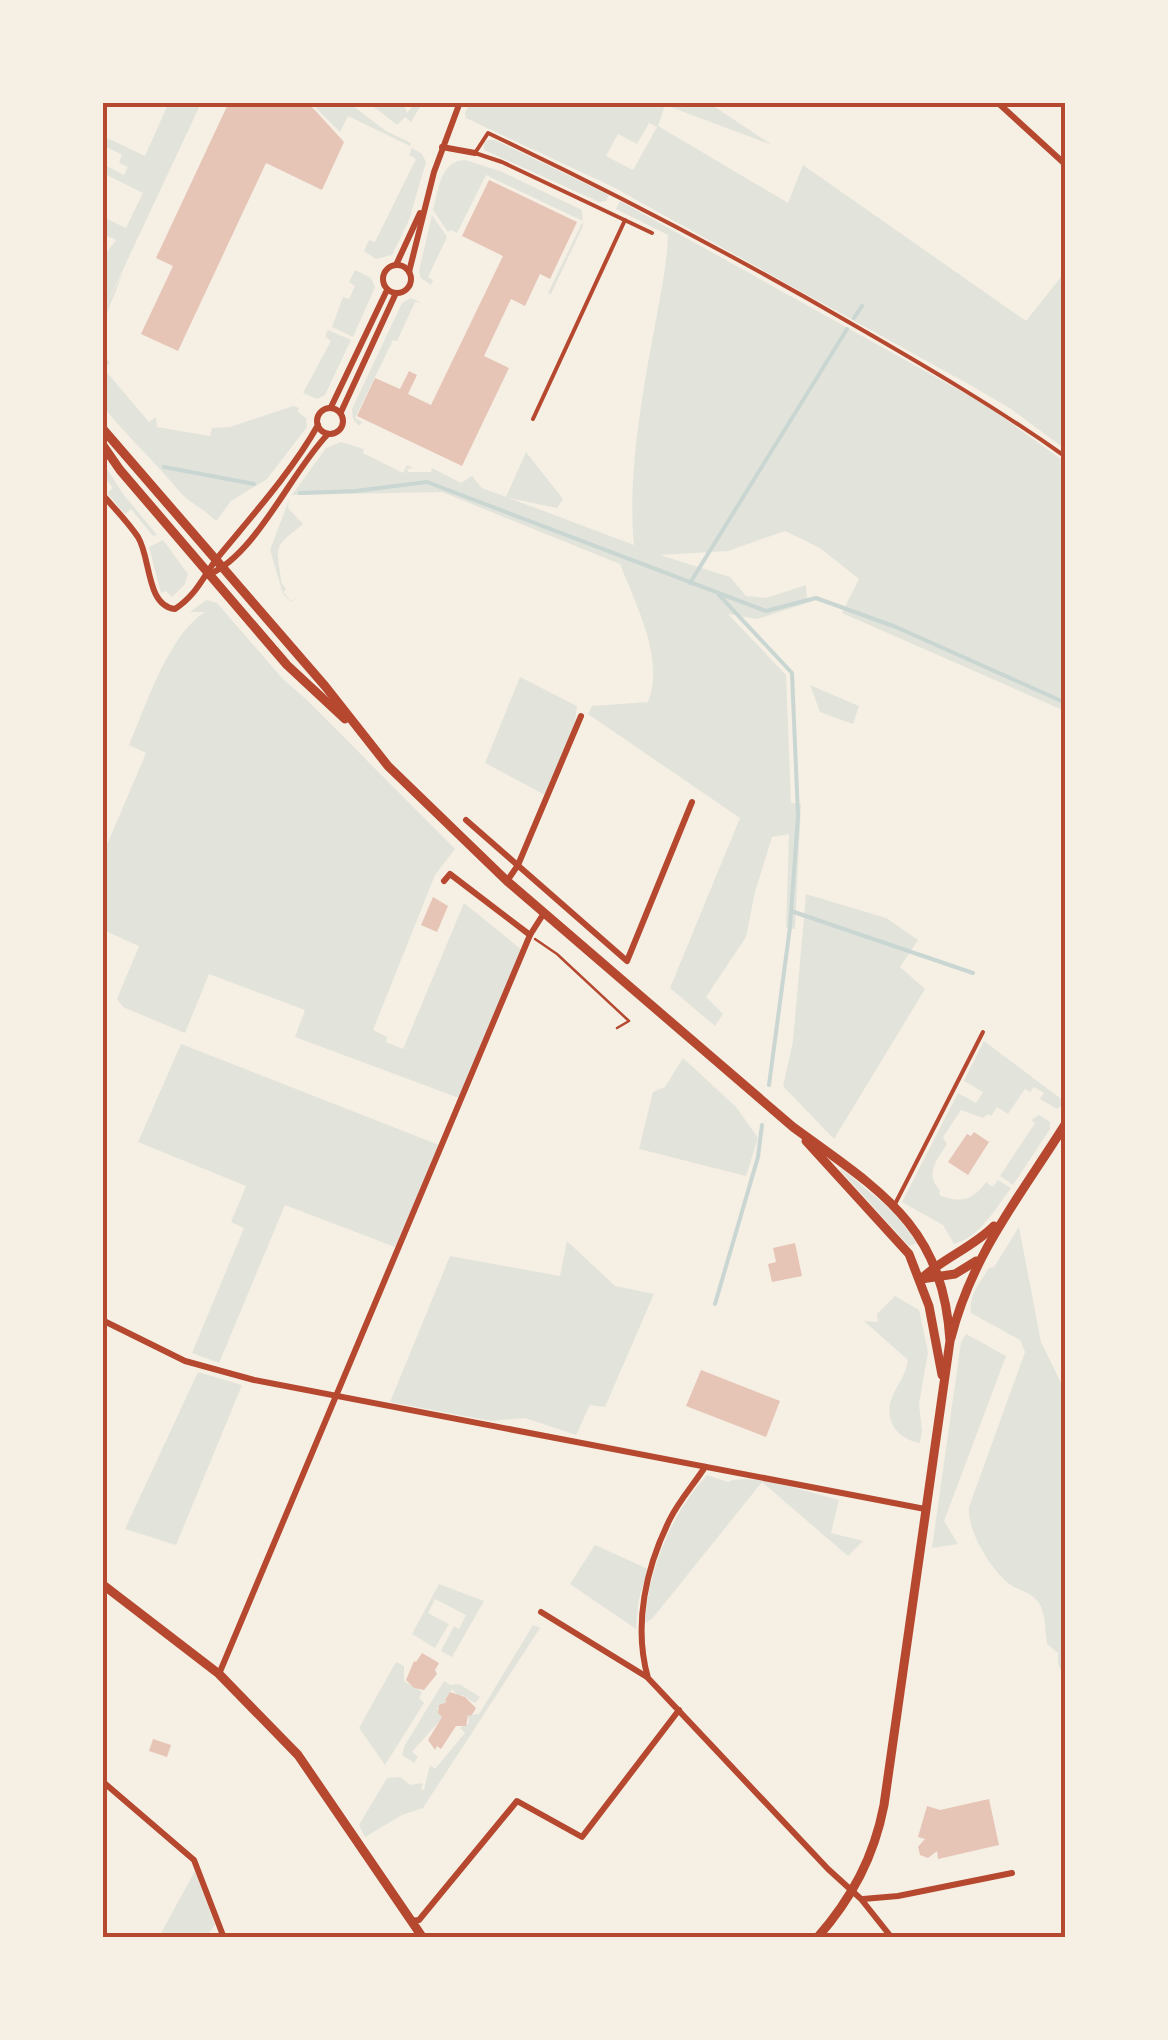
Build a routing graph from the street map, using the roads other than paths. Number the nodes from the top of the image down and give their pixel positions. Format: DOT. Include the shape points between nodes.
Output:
graph roads {
  1 [pos="460,102"];
  2 [pos="997,102"];
  3 [pos="442,147"];
  4 [pos="475,153"];
  5 [pos="1066,165"];
  6 [pos="424,203"];
  7 [pos="625,220"];
  8 [pos="652,233"];
  9 [pos="396,265"];
  10 [pos="408,272"];
  11 [pos="392,291"];
  12 [pos="331,408"];
  13 [pos="340,412"];
  14 [pos="533,419"];
  15 [pos="318,426"];
  16 [pos="102,428"];
  17 [pos="328,434"];
  18 [pos="102,444"];
  19 [pos="1066,456"];
  20 [pos="102,494"];
  21 [pos="216,559"];
  22 [pos="224,568"];
  23 [pos="209,574"];
  24 [pos="581,716"];
  25 [pos="359,732"];
  26 [pos="692,802"];
  27 [pos="466,820"];
  28 [pos="518,865"];
  29 [pos="444,881"];
  30 [pos="507,881"];
  31 [pos="544,913"];
  32 [pos="530,935"];
  33 [pos="983,1032"];
  34 [pos="1066,1123"];
  35 [pos="793,1127"];
  36 [pos="894,1206"];
  37 [pos="1000,1221"];
  38 [pos="978,1260"];
  39 [pos="937,1271"];
  40 [pos="921,1279"];
  41 [pos="102,1320"];
  42 [pos="950,1341"];
  43 [pos="943,1378"];
  44 [pos="337,1398"];
  45 [pos="705,1467"];
  46 [pos="925,1508"];
  47 [pos="102,1584"];
  48 [pos="540,1612"];
  49 [pos="219,1674"];
  50 [pos="648,1678"];
  51 [pos="679,1710"];
  52 [pos="102,1781"];
  53 [pos="1012,1873"];
  54 [pos="857,1895"];
  55 [pos="410,1921"];
  56 [pos="420,1936"];
  57 [pos="224,1938"];
  58 [pos="818,1938"];
  59 [pos="892,1938"];
  1 -- 3 [label="street"];
  2 -- 5 [label="street"];
  3 -- 4 [label="street"];
  3 -- 6 [label="street"];
  4 -- 7 [label="lane"];
  4 -- 19 [label="lane" via="488,133 624,198 994,405"];
  6 -- 9 [label="street"];
  6 -- 10 [label="street"];
  7 -- 8 [label="lane"];
  7 -- 14 [label="lane"];
  9 -- 10 [label="street"];
  9 -- 11 [label="street" via="383,277"];
  10 -- 11 [label="street" via="407,288"];
  11 -- 12 [label="street"];
  11 -- 13 [label="street"];
  12 -- 13 [label="street"];
  12 -- 15 [label="street" via="319,414"];
  13 -- 17 [label="street" via="342,428"];
  15 -- 17 [label="street"];
  15 -- 21 [label="street"];
  16 -- 21 [label="main road"];
  17 -- 22 [label="street"];
  18 -- 23 [label="main road"];
  20 -- 23 [label="street" via="141,543 165,607 178,608"];
  21 -- 22 [label="main road"];
  21 -- 23 [label="street"];
  22 -- 23 [label="street"];
  22 -- 25 [label="main road"];
  23 -- 25 [label="main road" via="287,665"];
  24 -- 28 [label="street"];
  25 -- 30 [label="main road"];
  26 -- 28 [label="street" via="628,961"];
  27 -- 28 [label="street"];
  28 -- 30 [label="street"];
  29 -- 32 [label="street" via="450,874"];
  30 -- 31 [label="main road"];
  31 -- 32 [label="street"];
  31 -- 35 [label="main road"];
  32 -- 44 [label="street"];
  33 -- 36 [label="lane"];
  34 -- 37 [label="main road"];
  35 -- 36 [label="main road"];
  35 -- 40 [label="main road" via="897,1238"];
  36 -- 39 [label="main road" via="910,1220"];
  37 -- 38 [label="main road"];
  37 -- 39 [label="main road"];
  38 -- 39 [label="main road" via="962,1271"];
  38 -- 42 [label="main road"];
  39 -- 40 [label="main road"];
  39 -- 42 [label="main road"];
  40 -- 43 [label="main road"];
  41 -- 44 [label="street" via="201,1366"];
  42 -- 43 [label="main road"];
  43 -- 46 [label="main road"];
  44 -- 45 [label="street"];
  44 -- 49 [label="street"];
  45 -- 46 [label="street"];
  45 -- 50 [label="street" via="670,1518 641,1608"];
  46 -- 54 [label="main road" via="882,1816"];
  47 -- 49 [label="main road"];
  48 -- 50 [label="street"];
  49 -- 55 [label="main road" via="298,1755"];
  50 -- 51 [label="street"];
  51 -- 54 [label="street"];
  51 -- 55 [label="street" via="582,1837 517,1801 419,1920"];
  52 -- 57 [label="street" via="194,1860"];
  53 -- 54 [label="street" via="898,1896"];
  54 -- 58 [label="main road"];
  54 -- 59 [label="street"];
  55 -- 56 [label="main road"];
}
